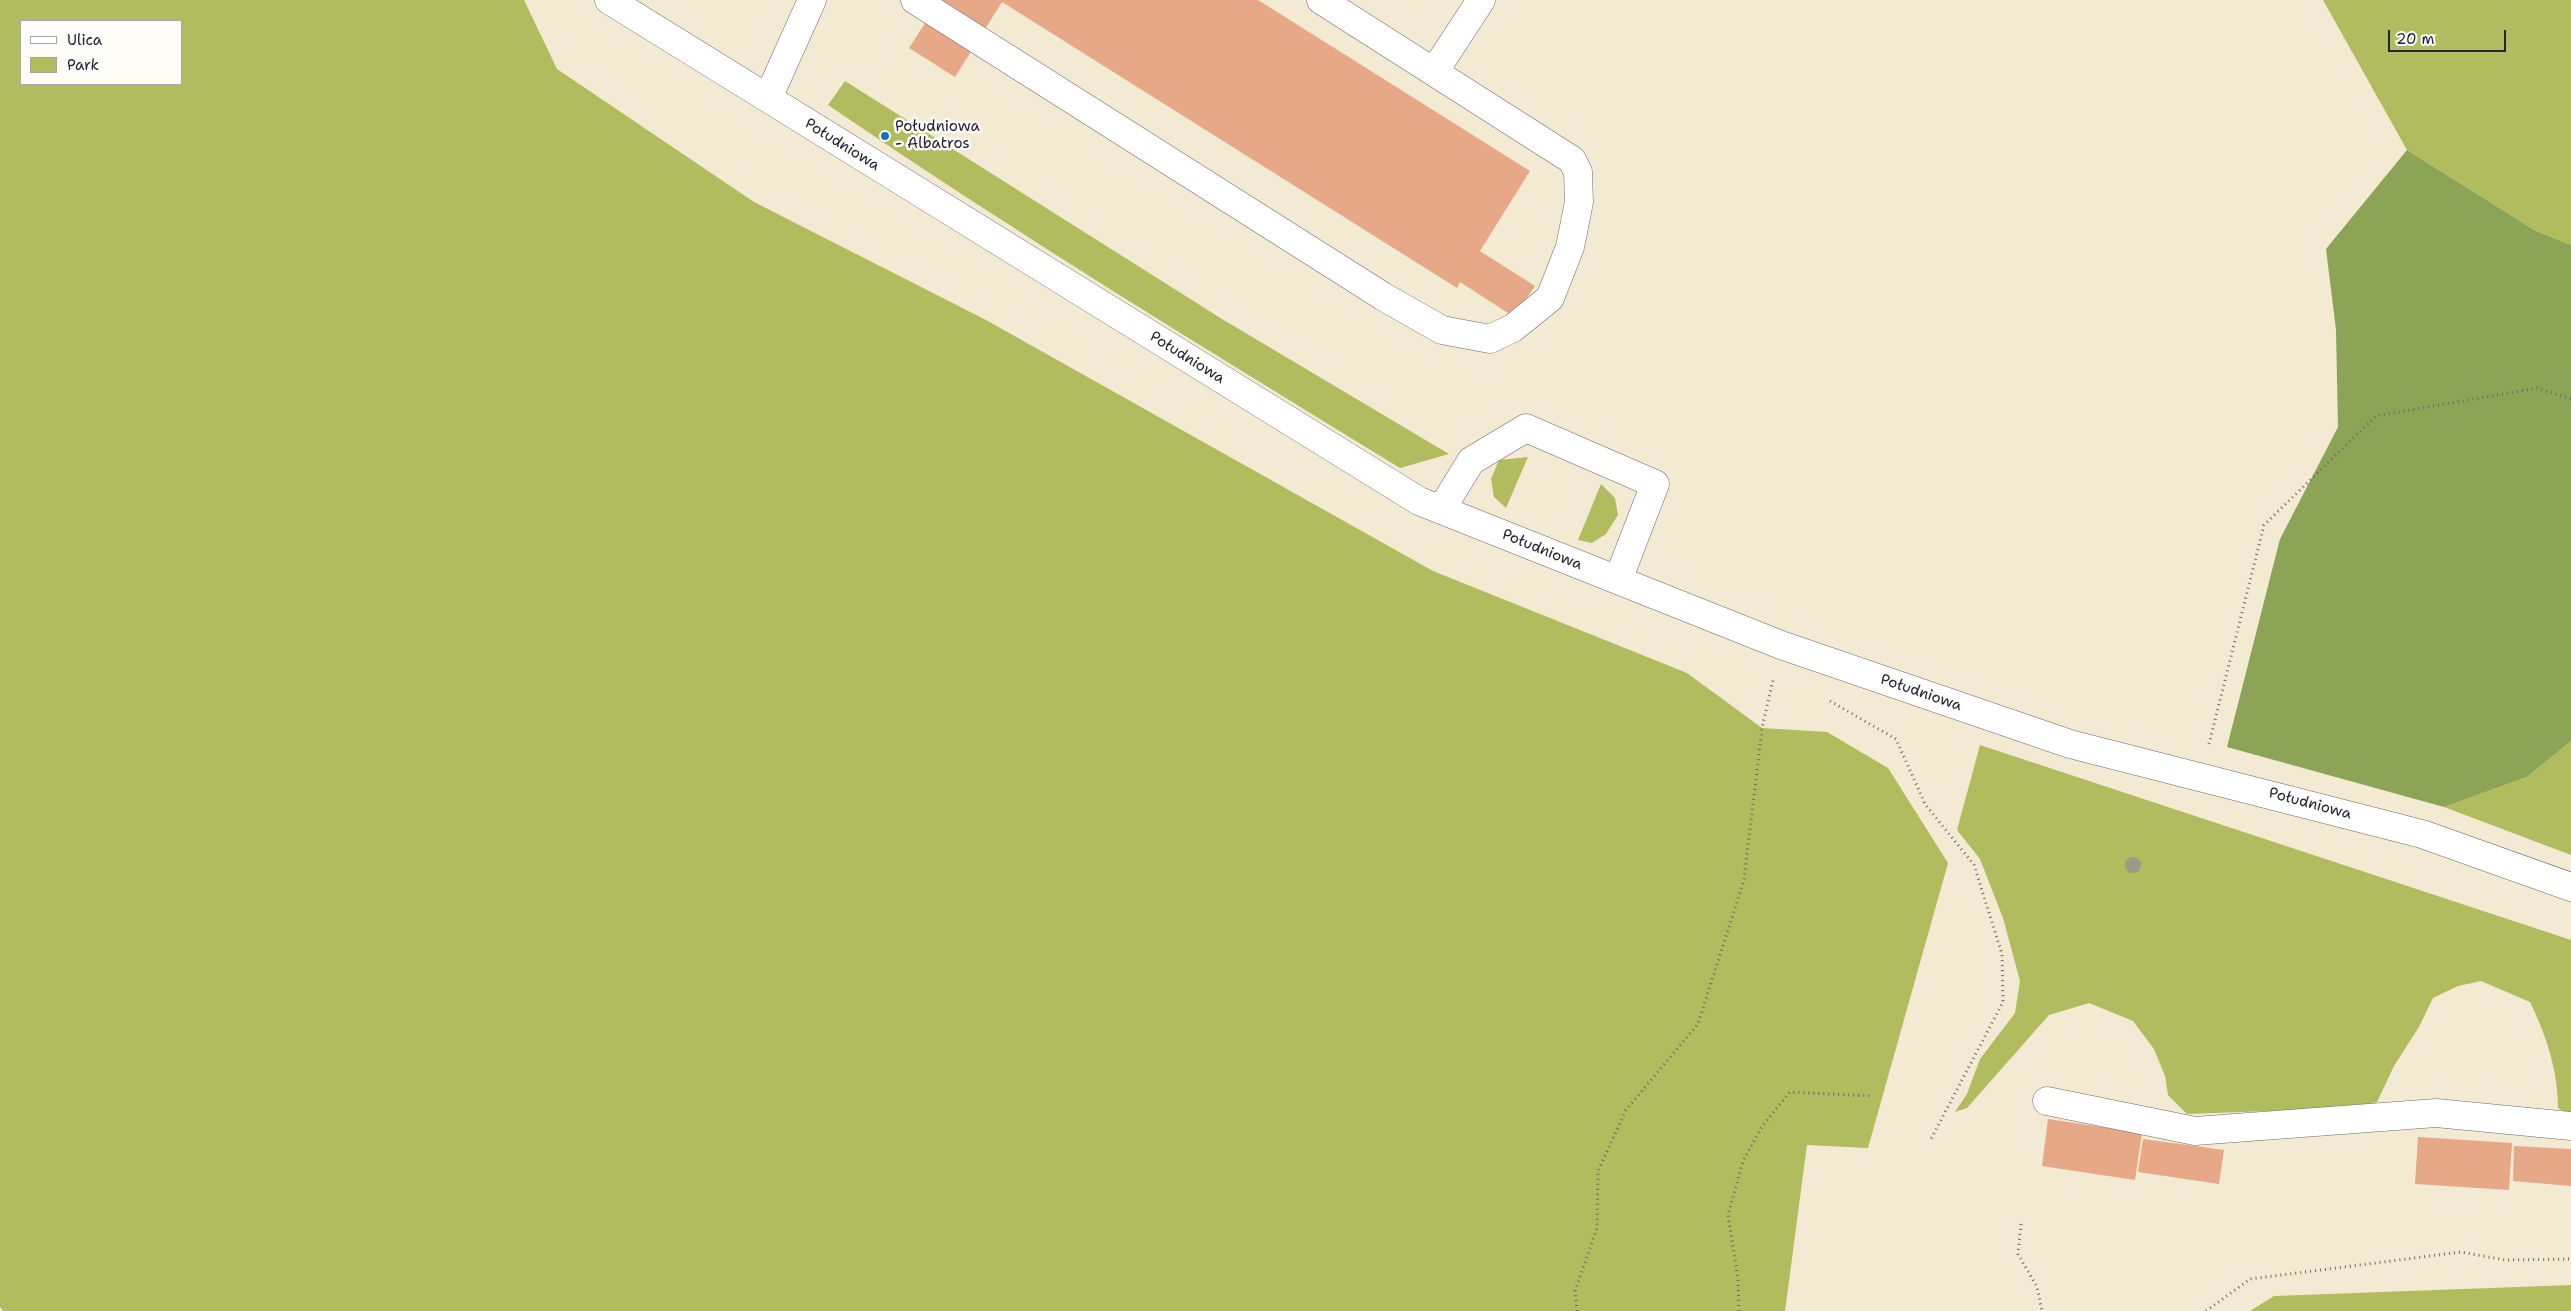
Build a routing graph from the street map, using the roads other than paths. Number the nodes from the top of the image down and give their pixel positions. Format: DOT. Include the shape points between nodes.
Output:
graph roads {
  1 [pos="609,0"];
  2 [pos="812,0"];
  3 [pos="914,0"];
  4 [pos="1321,0"];
  5 [pos="1481,0"];
  6 [pos="1434,72"];
  7 [pos="768,98"];
  8 [pos="1441,510"];
  9 [pos="1618,580"];
  10 [pos="2571,888"];
  11 [pos="2047,1100"];
  12 [pos="2571,1126"];
  1 -- 7 [label="street, Południowa"];
  2 -- 7 [label="street"];
  3 -- 6 [label="street" via="1384,297 1442,330 1490,340 1513,328 1550,298 1570,247 1580,202 1578,172 1572,160"];
  4 -- 6 [label="street"];
  5 -- 6 [label="street"];
  7 -- 8 [label="street, Południowa" via="1419,501"];
  8 -- 9 [label="street, Południowa"];
  8 -- 9 [label="street" via="1471,461 1526,428 1655,484"];
  9 -- 10 [label="street, Południowa" via="1782,645 2070,744 2422,834"];
  11 -- 12 [label="street" via="2195,1131 2436,1113"];
}
